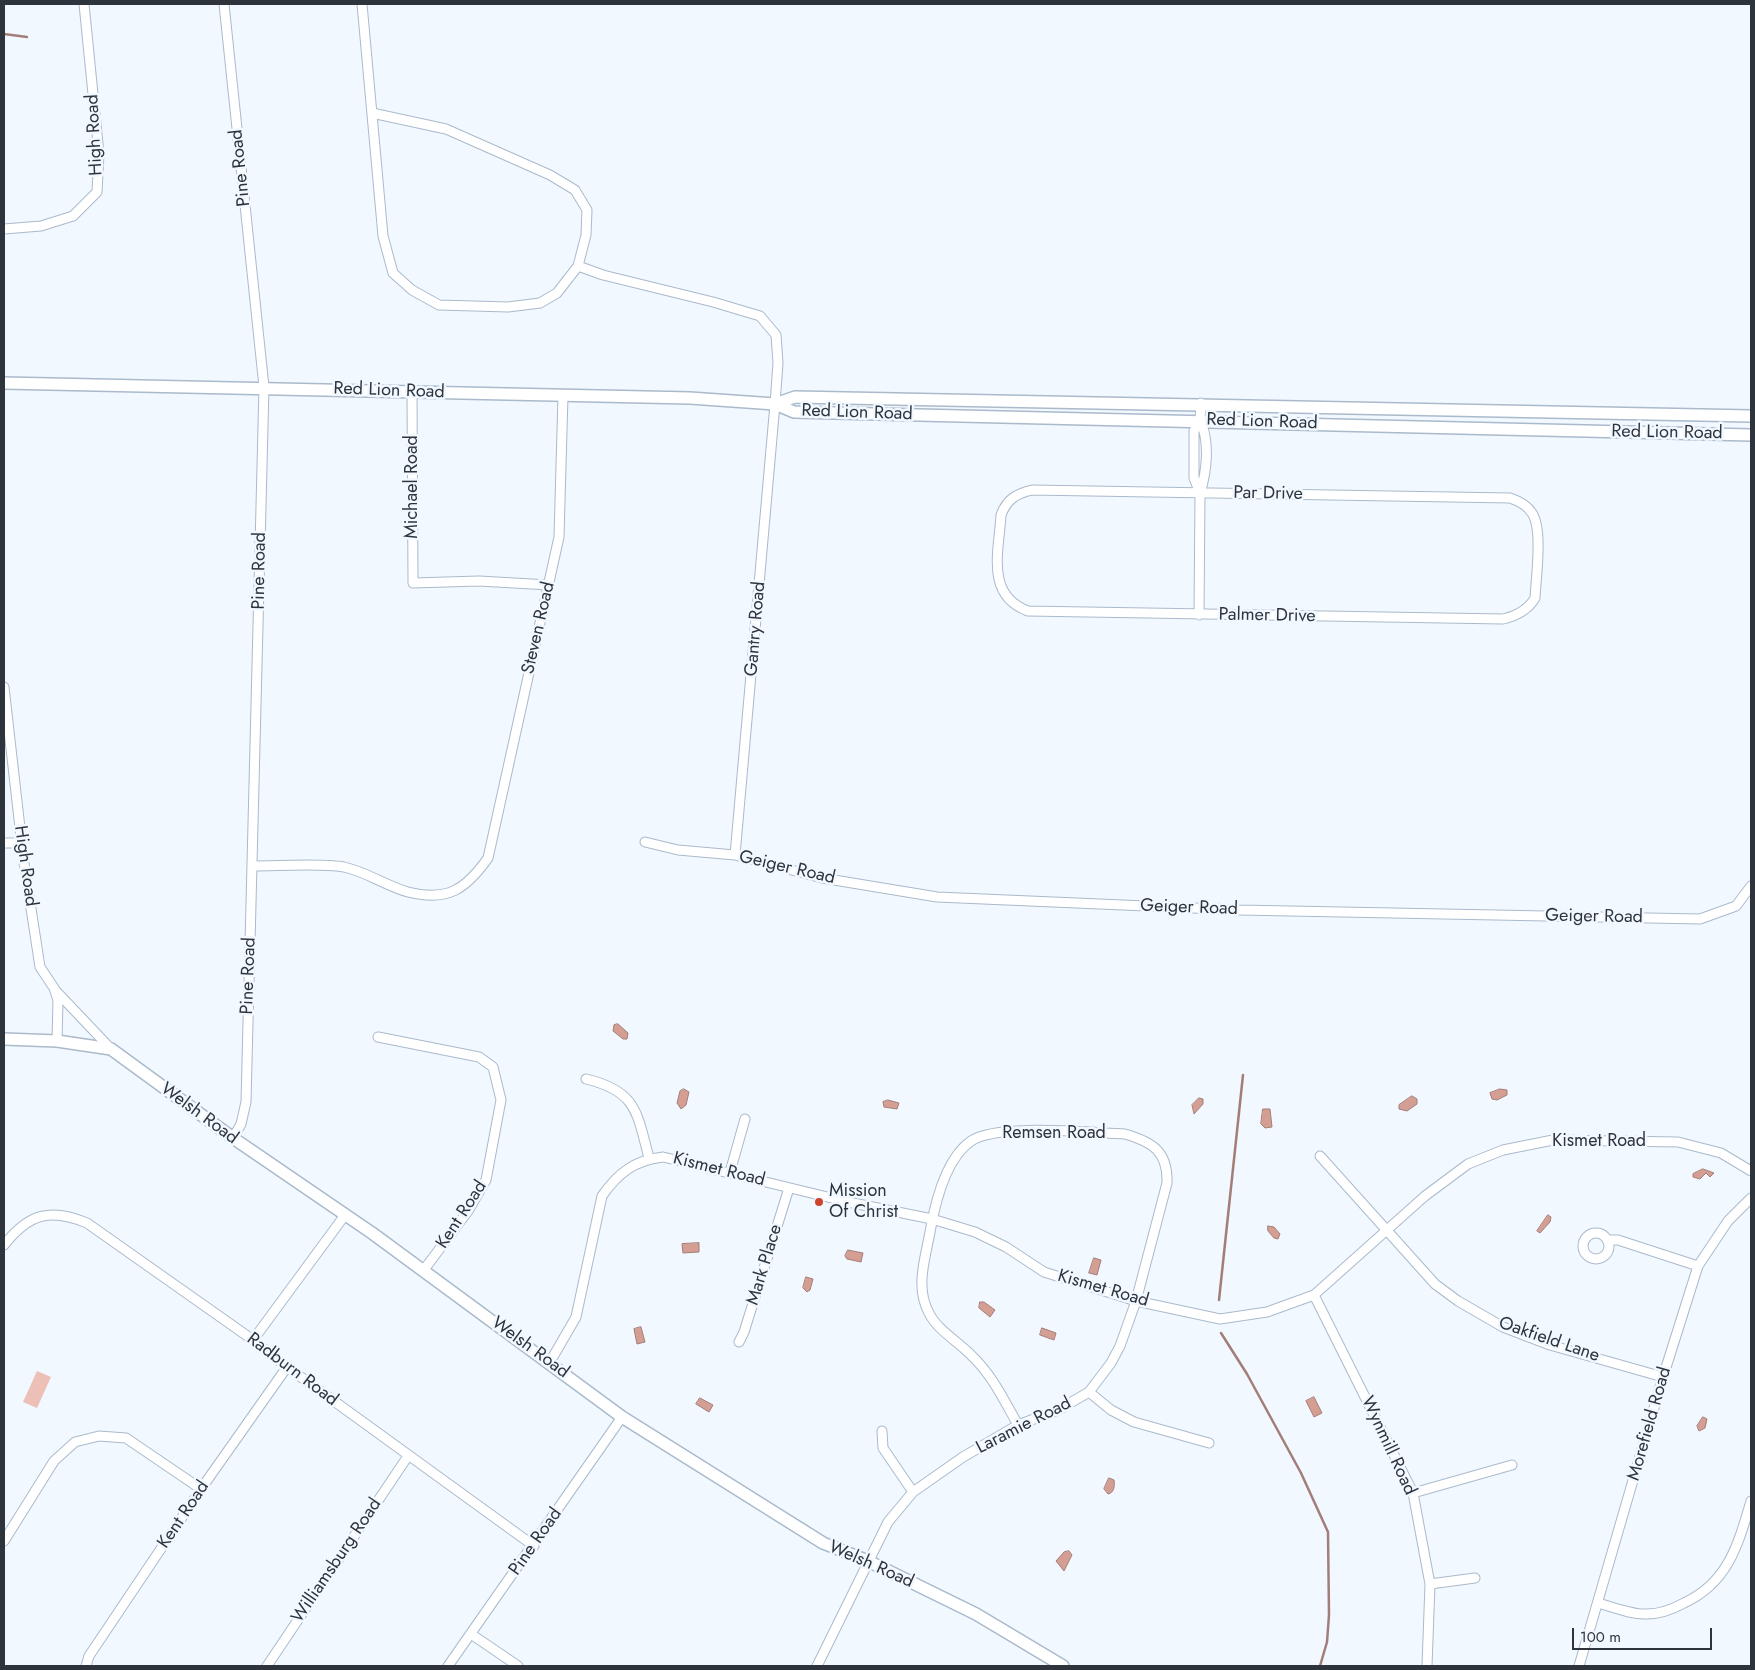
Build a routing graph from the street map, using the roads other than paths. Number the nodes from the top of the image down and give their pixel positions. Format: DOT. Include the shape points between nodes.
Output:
graph roads {
  1 [pos="84,4"];
  2 [pos="224,4"];
  3 [pos="362,4"];
  4 [pos="372,113"];
  5 [pos="4,229"];
  6 [pos="578,266"];
  7 [pos="4,382"];
  8 [pos="264,387"];
  9 [pos="412,391"];
  10 [pos="563,396"];
  11 [pos="1201,403"];
  12 [pos="775,404"];
  13 [pos="1751,416"];
  14 [pos="1200,420"];
  15 [pos="1751,435"];
  16 [pos="1200,493"];
  17 [pos="549,585"];
  18 [pos="1010,602"];
  19 [pos="1524,610"];
  20 [pos="1199,615"];
  21 [pos="4,687"];
  22 [pos="645,842"];
  23 [pos="4,843"];
  24 [pos="22,843"];
  25 [pos="735,855"];
  26 [pos="252,866"];
  27 [pos="1751,886"];
  28 [pos="54,988"];
  29 [pos="378,1037"];
  30 [pos="4,1040"];
  31 [pos="57,1040"];
  32 [pos="111,1049"];
  33 [pos="586,1079"];
  34 [pos="745,1120"];
  35 [pos="233,1138"];
  36 [pos="1160,1154"];
  37 [pos="1320,1156"];
  38 [pos="649,1158"];
  39 [pos="1751,1171"];
  40 [pos="730,1172"];
  41 [pos="789,1188"];
  42 [pos="1751,1198"];
  43 [pos="345,1215"];
  44 [pos="932,1219"];
  45 [pos="1386,1230"];
  46 [pos="1607,1240"];
  47 [pos="4,1245"];
  48 [pos="1698,1266"];
  49 [pos="423,1271"];
  50 [pos="1314,1295"];
  51 [pos="1136,1301"];
  52 [pos="253,1340"];
  53 [pos="739,1342"];
  54 [pos="550,1362"];
  55 [pos="287,1367"];
  56 [pos="1663,1377"];
  57 [pos="1089,1392"];
  58 [pos="622,1417"];
  59 [pos="1018,1424"];
  60 [pos="882,1431"];
  61 [pos="1209,1443"];
  62 [pos="408,1456"];
  63 [pos="1512,1465"];
  64 [pos="201,1489"];
  65 [pos="913,1492"];
  66 [pos="1413,1494"];
  67 [pos="1751,1501"];
  68 [pos="4,1541"];
  69 [pos="534,1546"];
  70 [pos="868,1562"];
  71 [pos="1475,1578"];
  72 [pos="1430,1584"];
  73 [pos="1598,1603"];
  74 [pos="471,1634"];
  75 [pos="86,1666"];
  76 [pos="267,1666"];
  77 [pos="448,1666"];
  78 [pos="518,1666"];
  79 [pos="817,1666"];
  80 [pos="1063,1666"];
  81 [pos="1427,1666"];
  82 [pos="1579,1666"];
  1 -- 5 [label="street, High Road" via="100,154 98,192 73,216 41,226"];
  2 -- 8 [label="street, Pine Road"];
  3 -- 4 [label="street"];
  4 -- 6 [label="street" via="446,129 550,175 575,190 587,210 586,235"];
  4 -- 6 [label="street" via="383,236 393,273 412,290 439,305 508,307 540,303 557,293"];
  6 -- 12 [label="street, Gantry Road" via="604,276 760,316 776,336"];
  7 -- 8 [label="main road, Red Lion Road"];
  8 -- 9 [label="main road, Red Lion Road"];
  8 -- 26 [label="street, Pine Road"];
  9 -- 10 [label="main road, Red Lion Road"];
  9 -- 17 [label="street, Michael Road" via="413,583 479,581"];
  10 -- 12 [label="main road, Red Lion Road" via="690,398"];
  10 -- 17 [label="street, Steven Road" via="559,538"];
  11 -- 12 [label="main road, Red Lion Road" via="796,397"];
  11 -- 13 [label="main road, Red Lion Road"];
  11 -- 14 [label="street"];
  12 -- 14 [label="main road, Red Lion Road" via="794,412"];
  12 -- 25 [label="street, Gantry Road"];
  14 -- 15 [label="main road, Red Lion Road"];
  14 -- 16 [label="street" via="1205,431 1205,478"];
  16 -- 18 [label="street, Par Drive" via="1032,490 1011,499 1001,515 998,580"];
  16 -- 19 [label="street, Par Drive" via="1510,498 1526,506 1537,526 1535,598"];
  16 -- 20 [label="street"];
  17 -- 26 [label="street, Steven Road" via="488,858 475,876 458,891 433,894 407,892 343,867"];
  18 -- 20 [label="street, Palmer Drive" via="1028,611"];
  19 -- 20 [label="street, Palmer Drive" via="1503,619"];
  21 -- 24 [label="street, High Road"];
  22 -- 25 [label="street, Geiger Road" via="678,850"];
  23 -- 24 [label="street"];
  24 -- 28 [label="street, High Road" via="40,967"];
  25 -- 27 [label="street, Geiger Road" via="822,878 937,897 1247,910 1700,919 1736,906"];
  26 -- 35 [label="street, Pine Road" via="246,1102 244,1115"];
  28 -- 31 [label="street, High Road" via="59,1016"];
  28 -- 32 [label="street"];
  29 -- 49 [label="street, Kent Road" via="479,1057 493,1067 502,1100 486,1180 468,1211"];
  30 -- 31 [label="main road, Welsh Road"];
  31 -- 32 [label="main road, Welsh Road"];
  32 -- 35 [label="main road, Welsh Road"];
  33 -- 38 [label="street" via="608,1084 624,1096 637,1114"];
  34 -- 40 [label="street"];
  35 -- 43 [label="main road, Welsh Road"];
  36 -- 44 [label="street, Remsen Road" via="1144,1139 1125,1134 1000,1131 972,1140 960,1152 949,1169"];
  36 -- 51 [label="street, Laramie Road" via="1168,1169 1167,1184"];
  37 -- 45 [label="street, Oakfield Lane"];
  38 -- 40 [label="street, Kismet Road" via="663,1156"];
  38 -- 54 [label="street, Kismet Road" via="628,1167 602,1196 576,1317"];
  39 -- 45 [label="street, Kismet Road" via="1721,1153 1678,1142 1553,1140 1503,1150 1468,1164"];
  40 -- 41 [label="street, Kismet Road"];
  41 -- 44 [label="street, Kismet Road"];
  41 -- 53 [label="street, Mark Place"];
  42 -- 48 [label="street, Morefield Road" via="1728,1221"];
  43 -- 49 [label="main road, Welsh Road"];
  43 -- 52 [label="street"];
  44 -- 51 [label="street, Kismet Road" via="975,1232 1006,1247 1044,1272"];
  44 -- 59 [label="street, Remsen Road" via="921,1296 930,1316 973,1356 992,1379"];
  45 -- 50 [label="street, Kismet Road"];
  45 -- 56 [label="street, Oakfield Lane" via="1435,1284 1503,1327 1550,1345"];
  46 -- 48 [label="street" via="1618,1240"];
  47 -- 52 [label="street, Radburn Road" via="27,1222 43,1216 66,1214 88,1223"];
  48 -- 56 [label="street, Morefield Road"];
  49 -- 54 [label="main road, Welsh Road"];
  50 -- 51 [label="street, Kismet Road" via="1267,1312 1220,1319"];
  50 -- 66 [label="street, Wynmill Road"];
  51 -- 57 [label="street, Laramie Road" via="1120,1346"];
  52 -- 55 [label="street, Radburn Road"];
  54 -- 58 [label="main road, Welsh Road"];
  55 -- 62 [label="street, Radburn Road"];
  55 -- 64 [label="street, Kent Road"];
  56 -- 73 [label="street, Morefield Road"];
  57 -- 59 [label="street, Laramie Road" via="1058,1410"];
  57 -- 61 [label="street" via="1111,1410 1134,1422"];
  58 -- 69 [label="street, Pine Road"];
  58 -- 70 [label="main road, Welsh Road" via="788,1523 822,1543"];
  59 -- 65 [label="street, Laramie Road" via="962,1456"];
  60 -- 65 [label="street" via="883,1448"];
  62 -- 69 [label="street, Radburn Road"];
  62 -- 76 [label="street, Williamsburg Road"];
  63 -- 66 [label="street"];
  64 -- 68 [label="street" via="126,1438 98,1436 75,1442 54,1461"];
  64 -- 75 [label="street, Kent Road" via="89,1656"];
  65 -- 70 [label="street, Laramie Road" via="888,1522"];
  66 -- 72 [label="street, Wynmill Road"];
  67 -- 73 [label="street" via="1728,1566 1702,1595 1673,1609 1647,1614"];
  69 -- 74 [label="street, Pine Road"];
  70 -- 79 [label="street, Laramie Road"];
  70 -- 80 [label="main road, Welsh Road" via="976,1614"];
  71 -- 72 [label="street"];
  72 -- 81 [label="street, Wynmill Road"];
  73 -- 82 [label="street, Morefield Road"];
  74 -- 77 [label="street, Pine Road"];
  74 -- 78 [label="street"];
}
